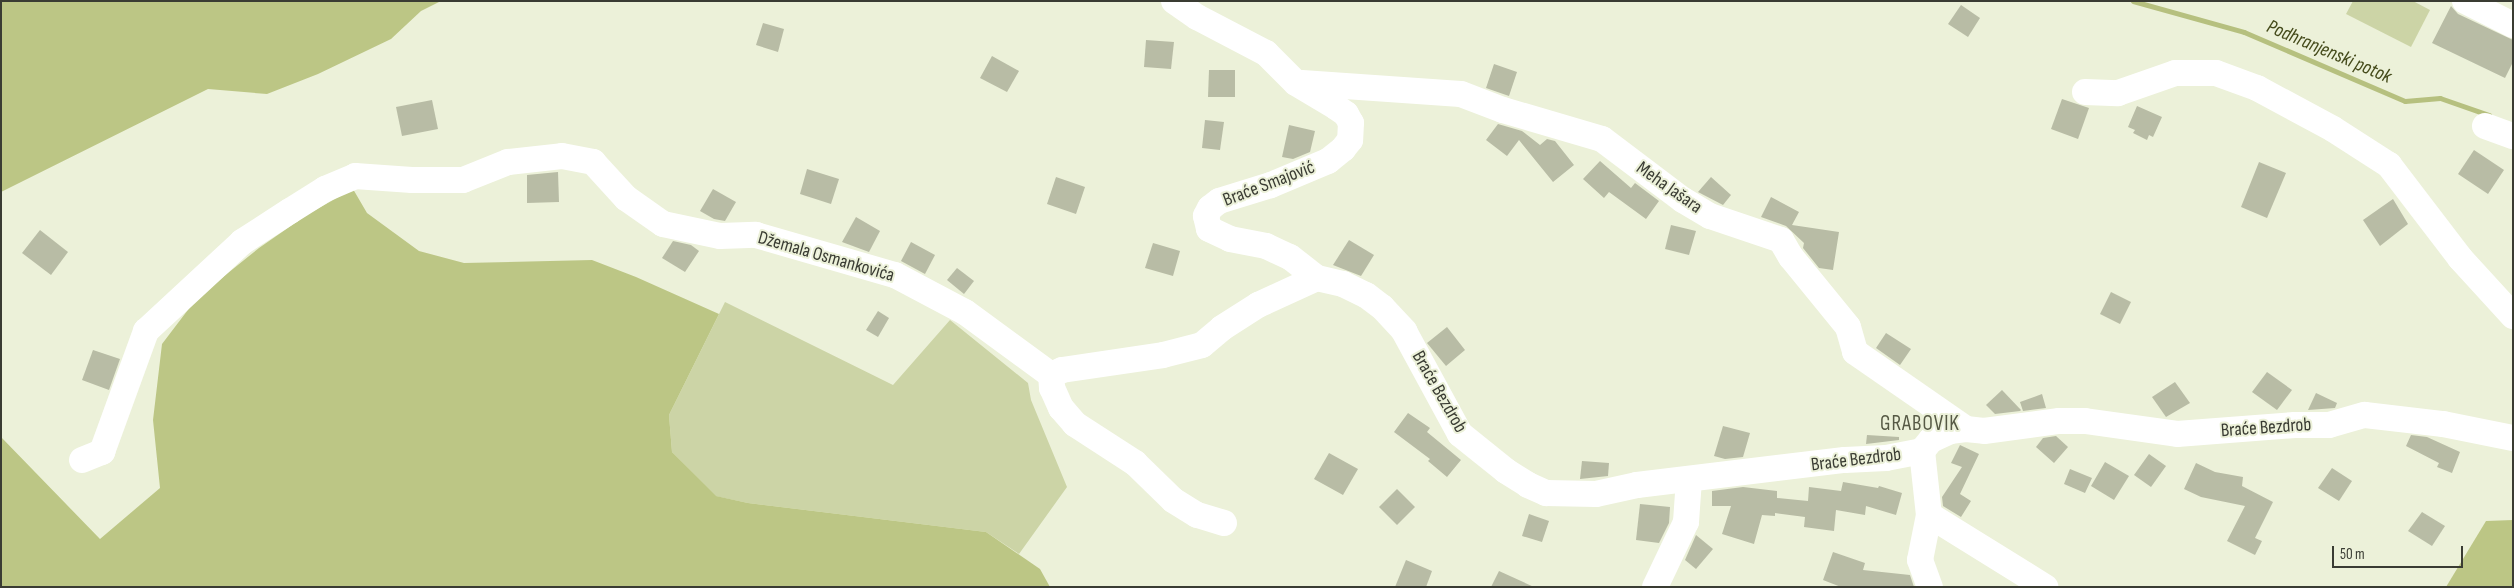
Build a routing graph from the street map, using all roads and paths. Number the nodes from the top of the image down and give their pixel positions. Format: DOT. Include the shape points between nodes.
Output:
graph roads {
  1 [pos="1174,1"];
  2 [pos="2465,1"];
  3 [pos="2513,25"];
  4 [pos="1296,83"];
  5 [pos="2085,92"];
  6 [pos="2485,126"];
  7 [pos="2513,136"];
  8 [pos="1317,278"];
  9 [pos="2513,316"];
  10 [pos="1051,375"];
  11 [pos="1966,429"];
  12 [pos="2513,438"];
  13 [pos="1922,451"];
  14 [pos="82,460"];
  15 [pos="1689,479"];
  16 [pos="1929,516"];
  17 [pos="1224,523"];
  18 [pos="1655,587"];
  19 [pos="1930,587"];
  20 [pos="2045,587"];
  1 -- 4 [label="street, Braće Smajović" via="1266,53"];
  2 -- 3 [label="street"];
  4 -- 8 [label="street, Braće Smajović" via="1346,114 1350,123 1350,140 1328,161 1310,170 1219,202 1210,208 1206,223 1215,234 1266,246 1290,257"];
  4 -- 11 [label="street, Meha Jašara" via="1461,94 1602,139 1683,200 1710,216 1781,240 1848,327 1855,352"];
  5 -- 9 [label="street" via="2118,93 2175,73 2216,73 2257,88 2333,128 2389,165 2460,258"];
  6 -- 7 [label="street"];
  8 -- 10 [label="street" via="1258,305 1202,344 1163,355 1062,370"];
  8 -- 15 [label="street, Braće Bezdrob" via="1343,284 1382,307 1404,331 1460,434 1528,485 1546,493 1574,495"];
  10 -- 14 [label="street, Džemala Osmankovića" via="965,312 894,275 756,234 720,236 663,224 626,198 593,162 562,156 508,162 463,180 356,176 325,189 266,226 242,242 146,331 102,452"];
  10 -- 17 [label="street" via="1052,388 1061,408 1075,424 1135,463 1173,500 1197,515"];
  11 -- 12 [label="street, Braće Bezdrob" via="1984,431 2059,421 2085,421 2177,434 2329,425 2365,416 2443,424"];
  11 -- 13 [label="street, Braće Bezdrob" via="1950,431 1931,440"];
  13 -- 15 [label="street, Braće Bezdrob" via="1886,458"];
  13 -- 16 [label="street"];
  15 -- 18 [label="street" via="1686,522"];
  16 -- 19 [label="street" via="1920,560"];
  16 -- 20 [label="street"];
}
